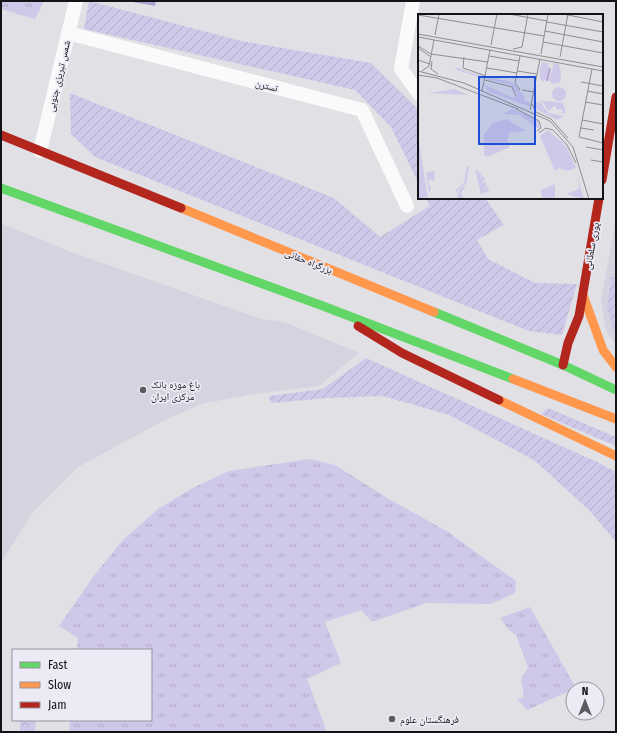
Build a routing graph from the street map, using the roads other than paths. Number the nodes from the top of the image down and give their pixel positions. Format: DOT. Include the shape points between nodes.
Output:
graph roads {
  1 [pos="76,1"];
  2 [pos="414,1"];
  3 [pos="68,33"];
  4 [pos="418,93"];
  5 [pos="616,97"];
  6 [pos="1,135"];
  7 [pos="40,151"];
  8 [pos="603,173"];
  9 [pos="1,188"];
  10 [pos="599,199"];
  11 [pos="407,206"];
  12 [pos="583,293"];
  13 [pos="323,306"];
  14 [pos="563,365"];
  15 [pos="616,367"];
  16 [pos="616,390"];
  17 [pos="616,419"];
  18 [pos="616,456"];
  1 -- 3 [label="street, شمس تبریزی جنوبی"];
  2 -- 4 [label="street" via="401,69"];
  3 -- 7 [label="street, شمس تبریزی جنوبی"];
  3 -- 11 [label="street, نسترن" via="362,110"];
  5 -- 8 [label="main road"];
  6 -- 7 [label="main road, بزرگراه حقانی"];
  7 -- 14 [label="main road, بزرگراه حقانی"];
  9 -- 13 [label="main road"];
  10 -- 12 [label="main road, پوری سلطانی"];
  12 -- 14 [label="main road, پوری سلطانی" via="579,316 568,343"];
  12 -- 15 [label="main road" via="588,314 603,350"];
  13 -- 17 [label="main road"];
  13 -- 18 [label="main road" via="402,353"];
  14 -- 16 [label="main road, بزرگراه حقانی"];
}
